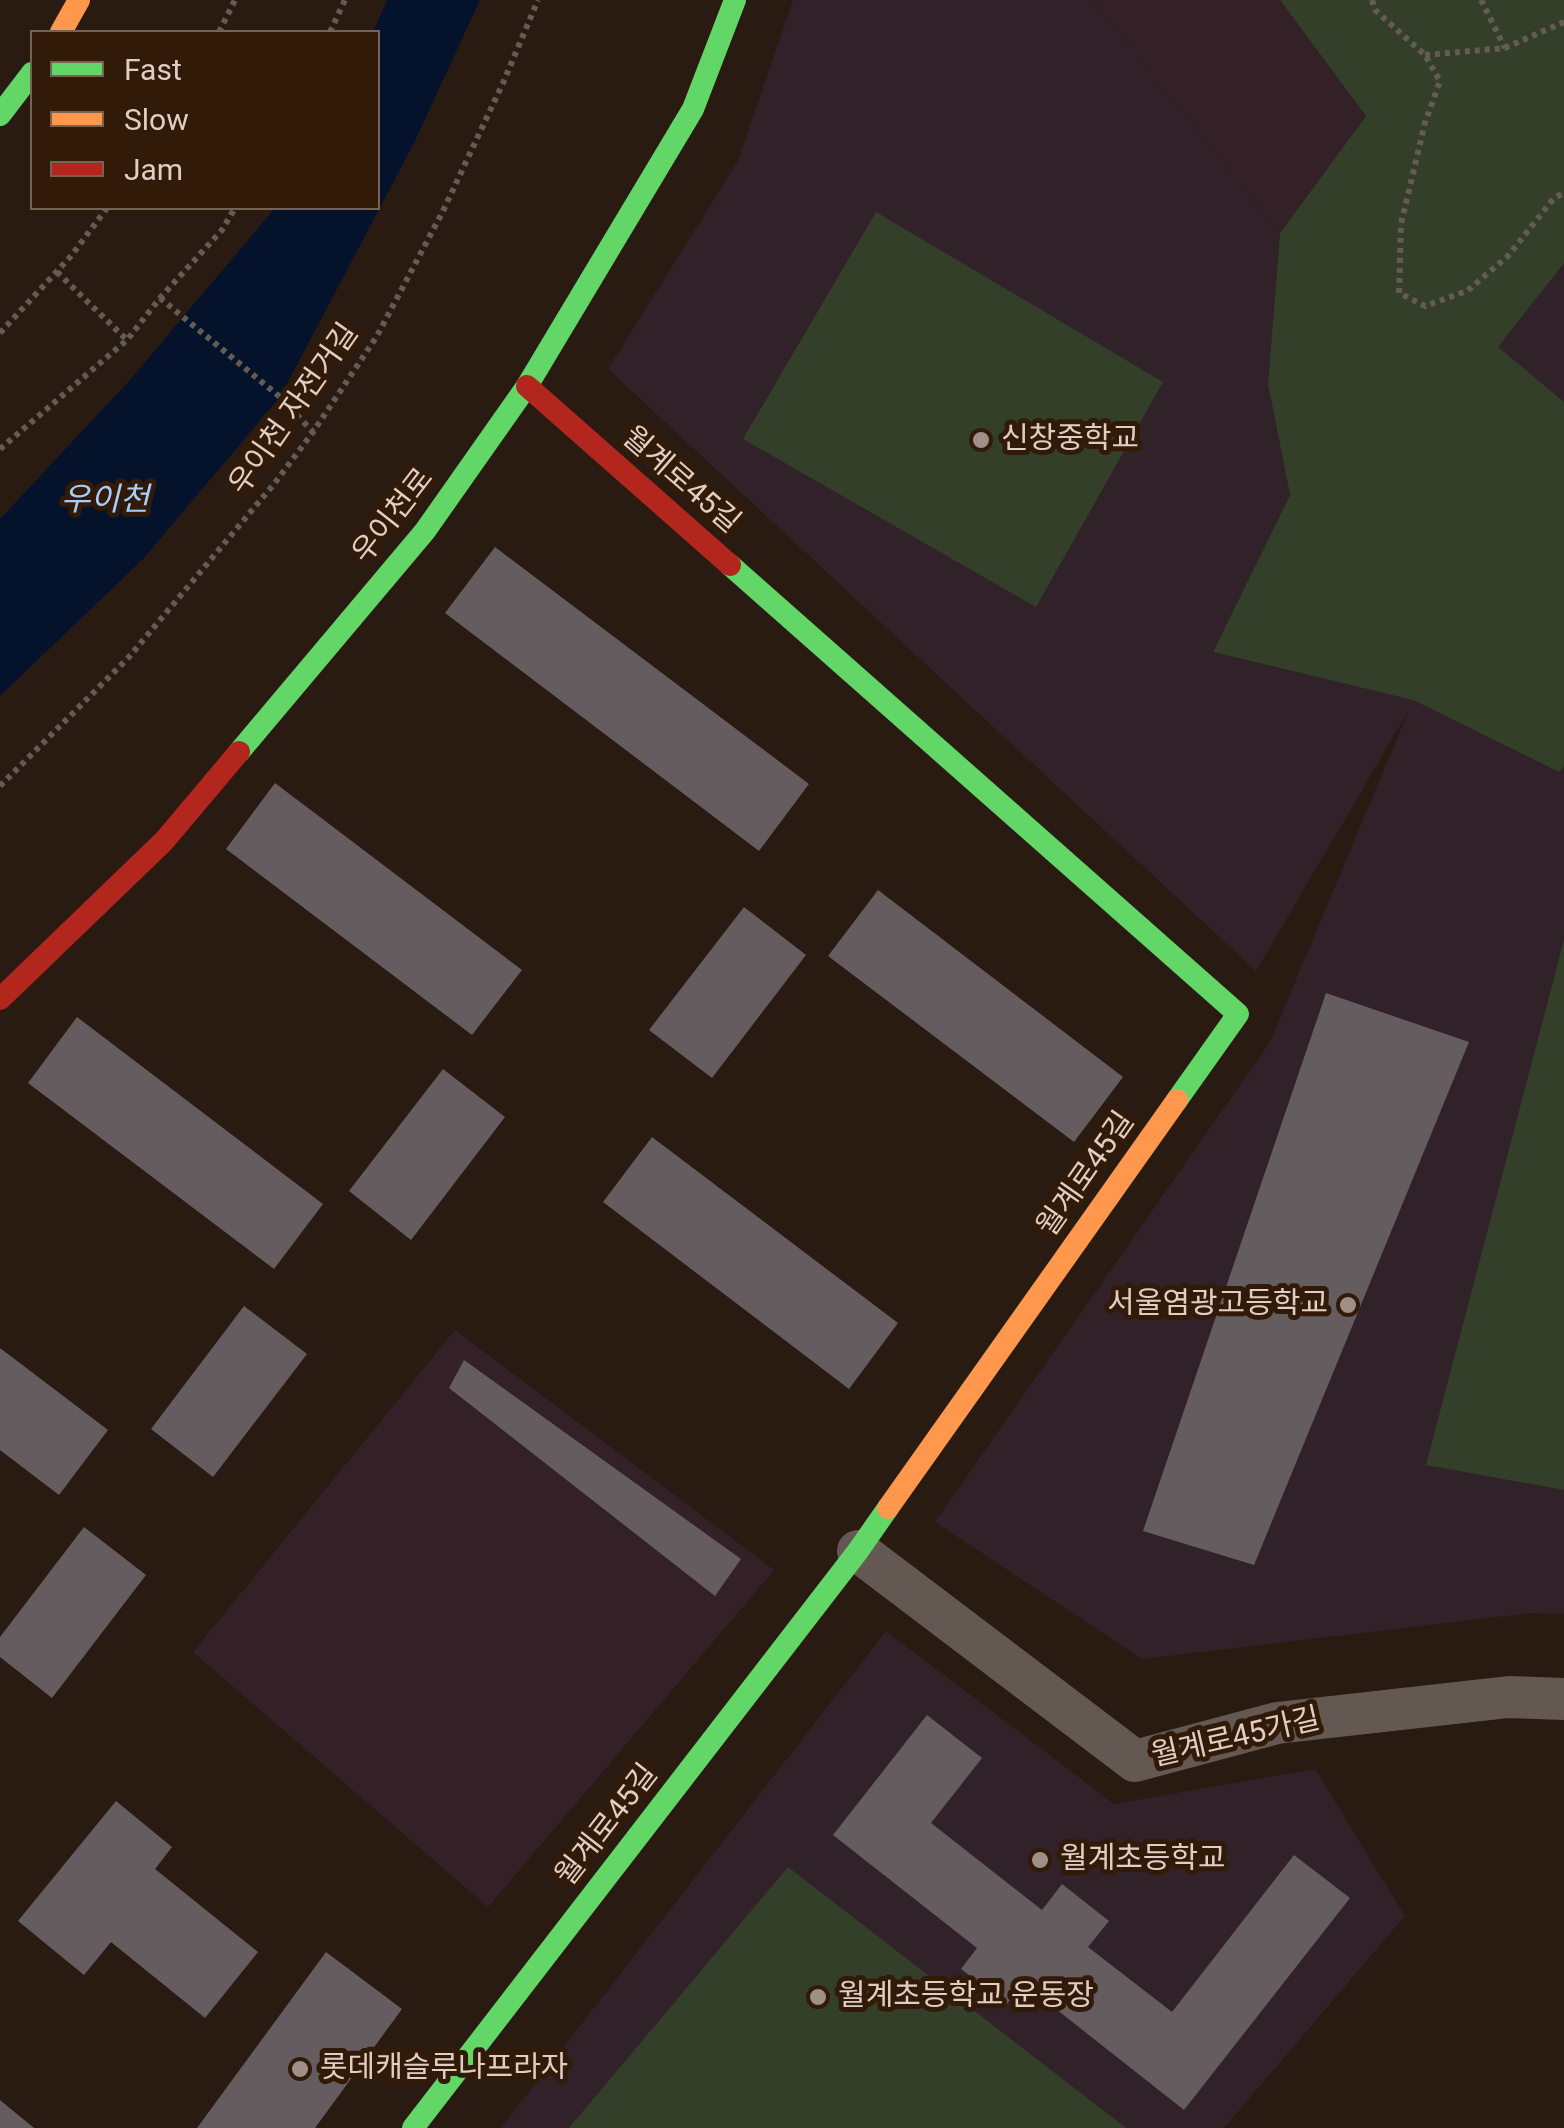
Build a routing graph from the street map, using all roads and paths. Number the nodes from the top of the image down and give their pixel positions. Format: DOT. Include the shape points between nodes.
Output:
graph roads {
  1 [pos="79,0"];
  2 [pos="235,0"];
  3 [pos="345,0"];
  4 [pos="538,0"];
  5 [pos="735,0"];
  6 [pos="1372,0"];
  7 [pos="1481,0"];
  8 [pos="1564,22"];
  9 [pos="62,30"];
  10 [pos="220,30"];
  11 [pos="331,30"];
  12 [pos="1504,48"];
  13 [pos="1424,54"];
  14 [pos="30,76"];
  15 [pos="0,115"];
  16 [pos="1564,193"];
  17 [pos="105,210"];
  18 [pos="234,210"];
  19 [pos="58,272"];
  20 [pos="160,298"];
  21 [pos="0,334"];
  22 [pos="127,340"];
  23 [pos="527,386"];
  24 [pos="313,432"];
  25 [pos="0,449"];
  26 [pos="0,786"];
  27 [pos="0,999"];
  28 [pos="858,1551"];
  29 [pos="1564,1698"];
  30 [pos="413,2128"];
  1 -- 9 [label="street"];
  2 -- 10 [label="path"];
  3 -- 11 [label="path"];
  4 -- 24 [label="path, 우이천 자전거길" via="443,211 376,336"];
  5 -- 23 [label="street, 우이천로" via="693,109"];
  6 -- 13 [label="path"];
  7 -- 12 [label="path"];
  8 -- 12 [label="path"];
  12 -- 13 [label="path"];
  13 -- 16 [label="path" via="1440,81 1401,224 1399,293 1425,306 1467,292"];
  14 -- 15 [label="street"];
  17 -- 19 [label="path"];
  18 -- 20 [label="path"];
  19 -- 21 [label="path"];
  19 -- 22 [label="path"];
  20 -- 22 [label="path"];
  20 -- 24 [label="path"];
  22 -- 25 [label="path"];
  23 -- 27 [label="street, 우이천로" via="425,531 164,841"];
  23 -- 28 [label="street, 월계로45길" via="1238,1014"];
  24 -- 26 [label="path, 우이천 자전거길" via="129,657"];
  28 -- 29 [label="street, 월계로45가길" via="1135,1762 1277,1723"];
  28 -- 30 [label="street, 월계로45길"];
}
